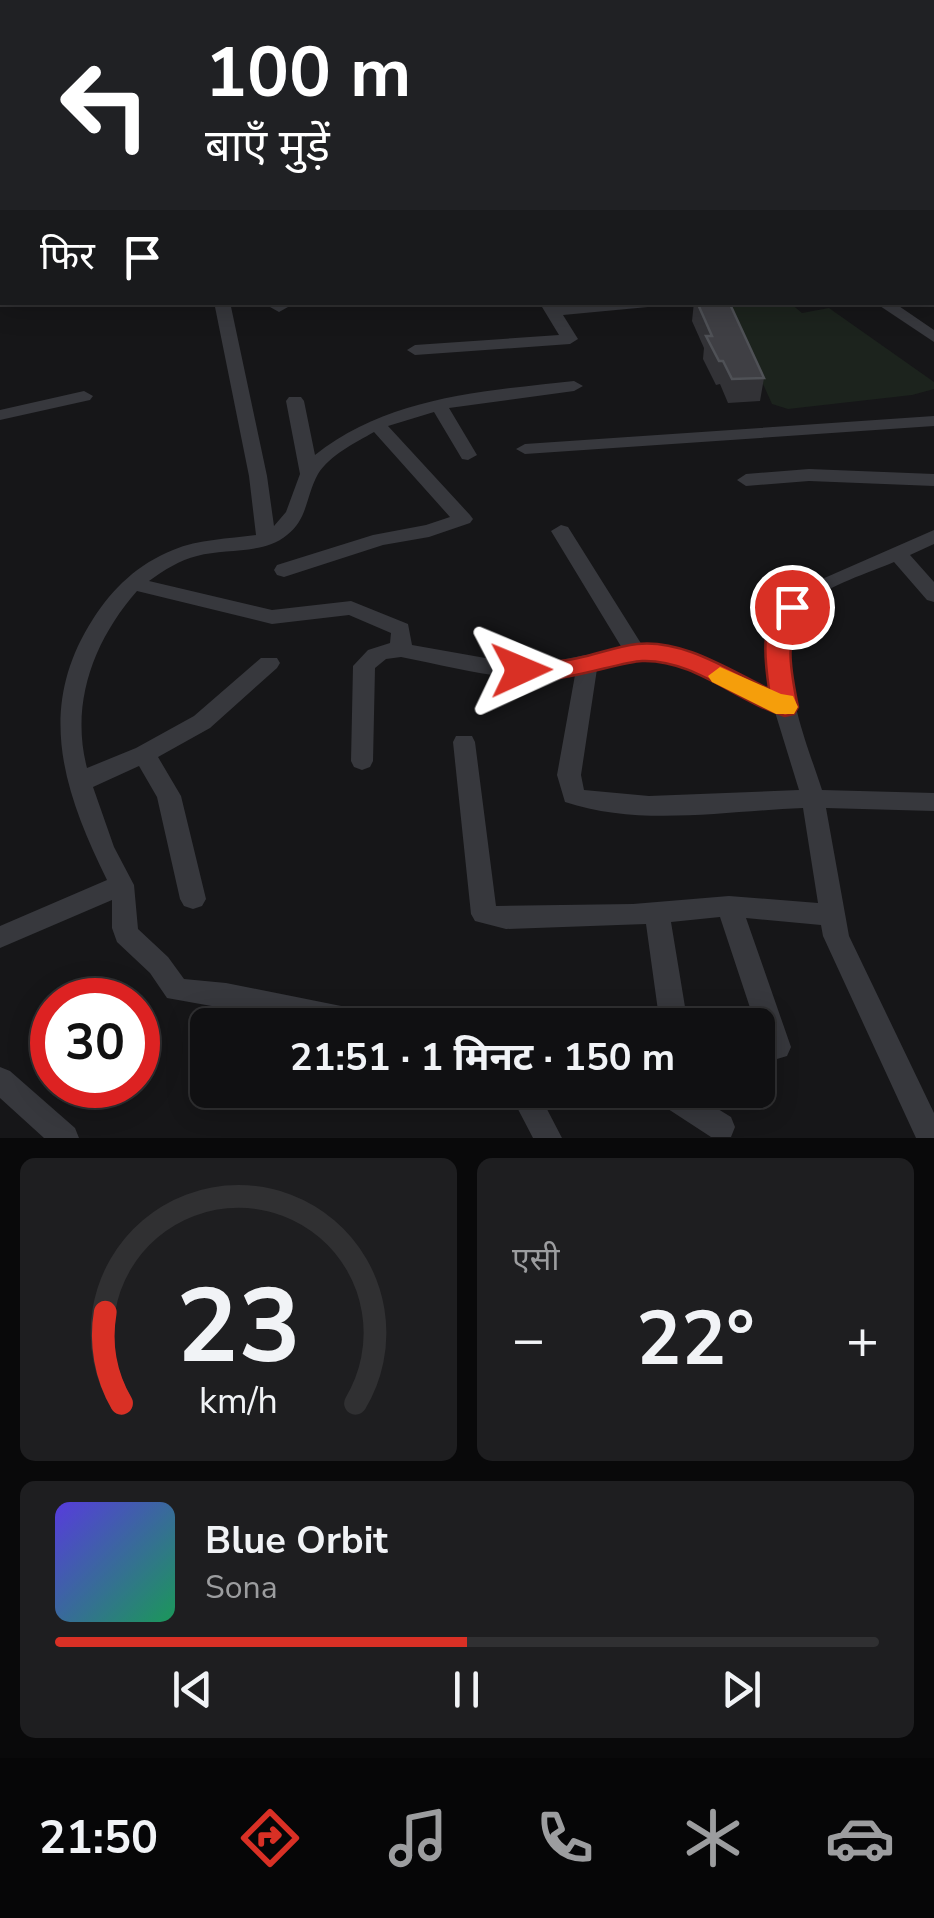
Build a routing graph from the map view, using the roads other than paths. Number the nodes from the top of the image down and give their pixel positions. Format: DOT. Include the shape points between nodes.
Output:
graph roads {
  1 [pos="224,305"];
  2 [pos="589,305"];
  3 [pos="886,305"];
  4 [pos="550,307"];
  5 [pos="934,337"];
  6 [pos="415,350"];
  7 [pos="574,386"];
  8 [pos="84,396"];
  9 [pos="295,401"];
  10 [pos="438,406"];
  11 [pos="0,415"];
  12 [pos="934,422"];
  13 [pos="378,426"];
  14 [pos="525,449"];
  15 [pos="468,454"];
  16 [pos="309,473"];
  17 [pos="746,480"];
  18 [pos="934,480"];
  19 [pos="562,532"];
  20 [pos="266,540"];
  21 [pos="932,542"];
  22 [pos="897,553"];
  23 [pos="284,570"];
  24 [pos="136,584"];
  25 [pos="934,594"];
  26 [pos="401,650"];
  27 [pos="636,653"];
  28 [pos="270,663"];
  29 [pos="587,666"];
  30 [pos="785,707"];
  31 [pos="464,742"];
  32 [pos="144,754"];
  33 [pos="362,761"];
  34 [pos="82,780"];
  35 [pos="813,799"];
  36 [pos="934,802"];
  37 [pos="122,885"];
  38 [pos="193,899"];
  39 [pos="728,906"];
  40 [pos="657,913"];
  41 [pos="830,916"];
  42 [pos="0,936"];
  43 [pos="291,1008"];
  44 [pos="671,1008"];
  45 [pos="777,1047"];
  46 [pos="0,1080"];
  47 [pos="532,1108"];
  48 [pos="698,1108"];
  49 [pos="721,1128"];
  50 [pos="65,1138"];
  51 [pos="548,1138"];
  52 [pos="930,1138"];
  1 -- 20 [label="street"];
  2 -- 4 [label="street"];
  3 -- 5 [label="street"];
  4 -- 6 [label="street" via="570,340"];
  7 -- 10 [label="street"];
  8 -- 11 [label="street"];
  9 -- 16 [label="street"];
  10 -- 13 [label="street"];
  10 -- 15 [label="street"];
  12 -- 14 [label="street"];
  13 -- 16 [label="street" via="335,448"];
  13 -- 23 [label="street" via="463,519"];
  16 -- 20 [label="street" via="296,516"];
  17 -- 18 [label="street"];
  19 -- 27 [label="street"];
  20 -- 24 [label="street" via="184,552"];
  21 -- 22 [label="street"];
  22 -- 25 [label="street"];
  22 -- 30 [label="street" via="804,596 782,620 778,666"];
  24 -- 26 [label="street" via="272,617 357,609 402,629"];
  24 -- 34 [label="street" via="109,608 84,654 70,735"];
  26 -- 29 [label="street" via="521,670"];
  26 -- 33 [label="street" via="382,651 364,666"];
  27 -- 29 [label="street"];
  27 -- 30 [label="street" via="685,659"];
  28 -- 32 [label="street" via="202,722"];
  29 -- 35 [label="street" via="569,775 573,796 581,801"];
  30 -- 35 [label="street"];
  31 -- 40 [label="street" via="484,914"];
  32 -- 34 [label="street"];
  32 -- 38 [label="street" via="169,796"];
  34 -- 37 [label="street" via="102,849"];
  35 -- 36 [label="street"];
  35 -- 41 [label="street"];
  37 -- 42 [label="street"];
  37 -- 43 [label="street" via="126,934 176,990"];
  39 -- 40 [label="street"];
  39 -- 41 [label="street"];
  39 -- 45 [label="street"];
  40 -- 44 [label="street"];
  41 -- 52 [label="street"];
  46 -- 50 [label="street"];
  47 -- 51 [label="street"];
  48 -- 49 [label="street"];
}
